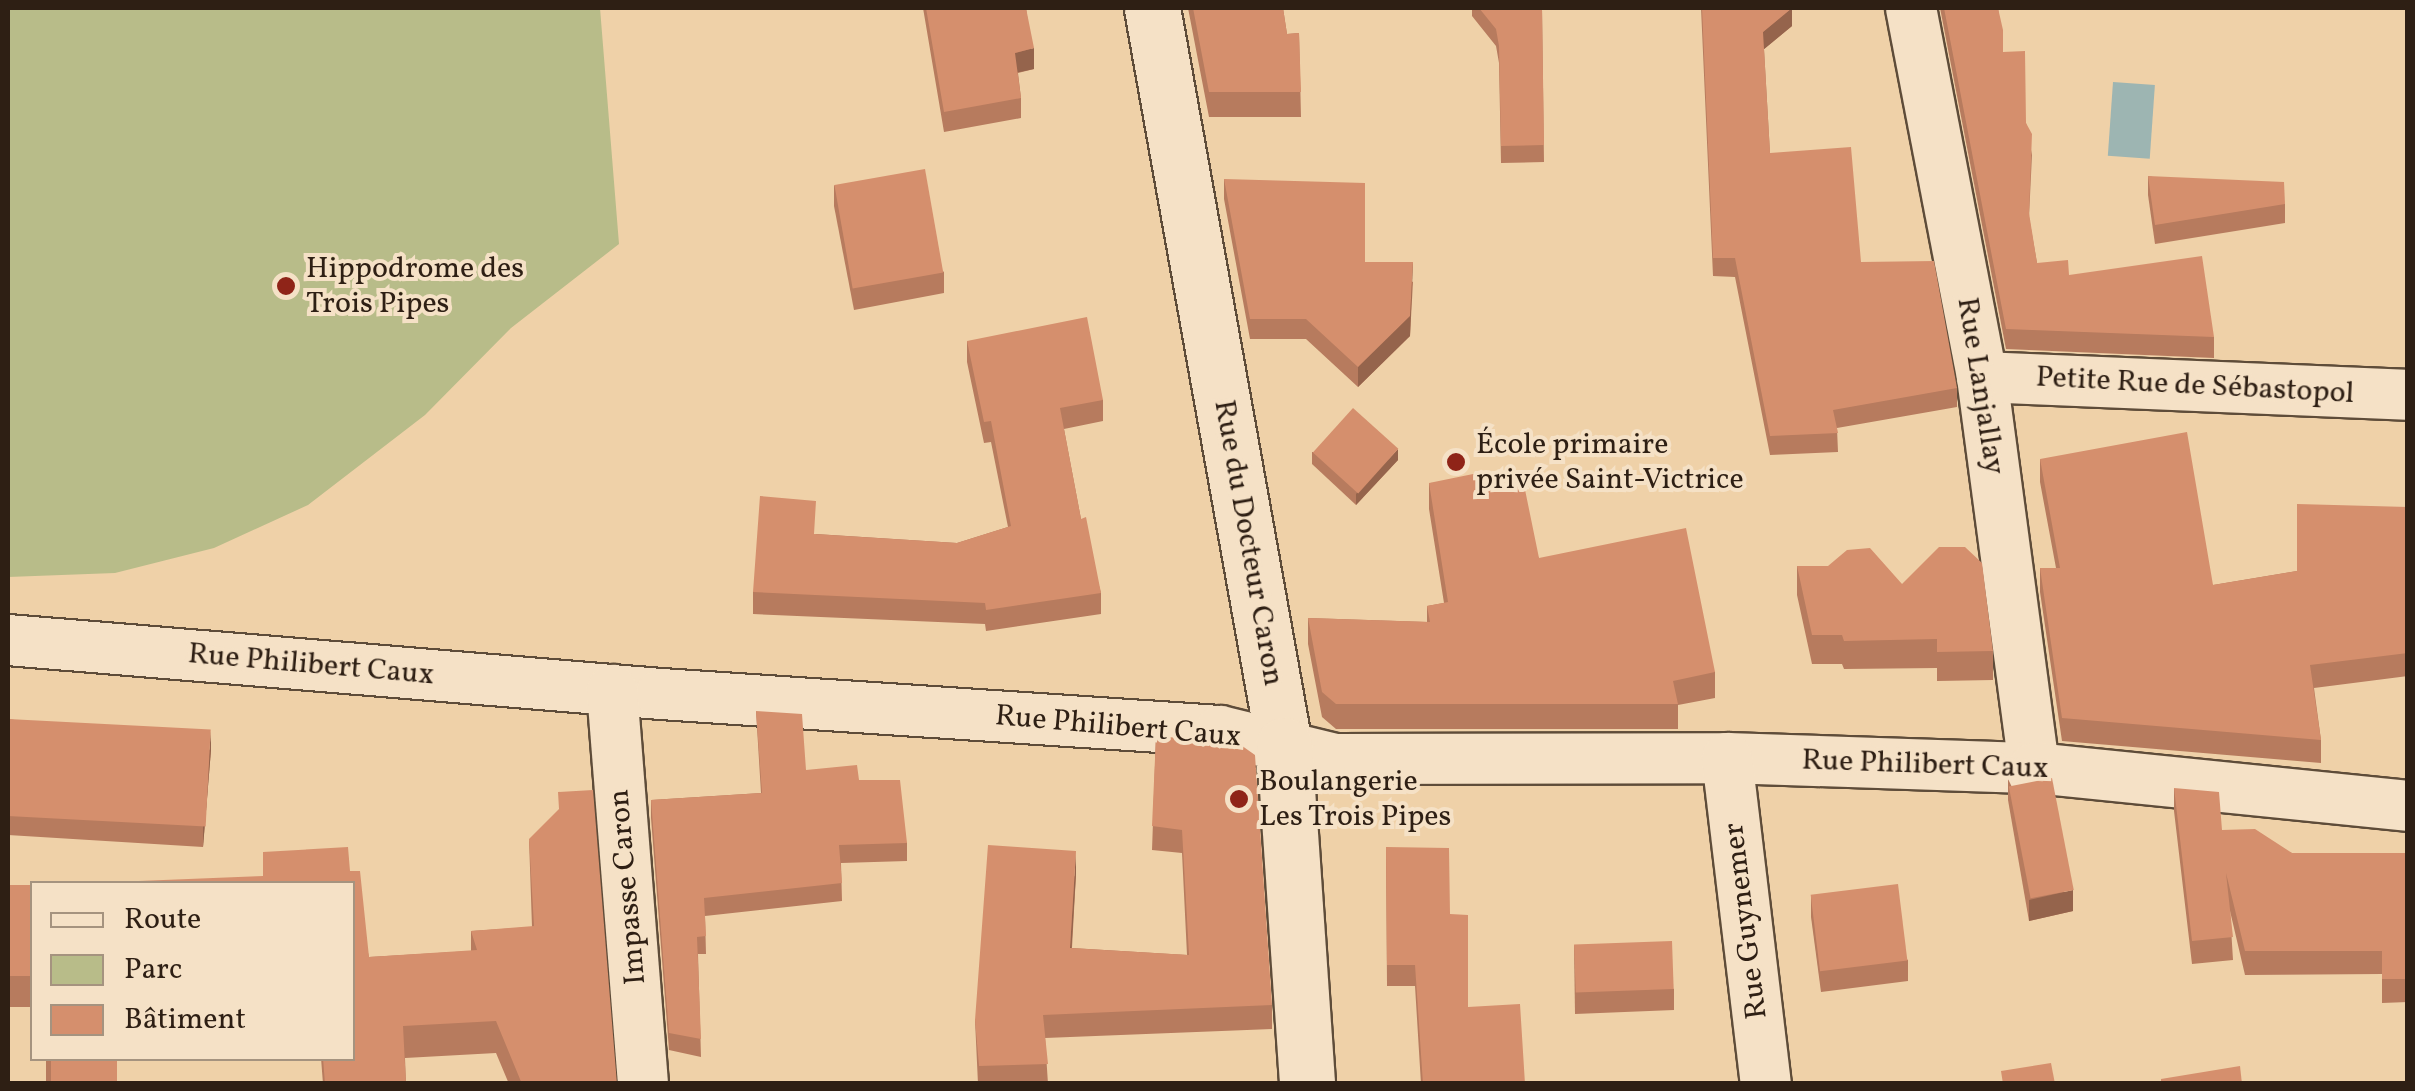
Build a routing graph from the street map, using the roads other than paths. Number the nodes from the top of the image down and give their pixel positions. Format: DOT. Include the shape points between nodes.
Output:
graph roads {
  1 [pos="1152,8"];
  2 [pos="1912,8"];
  3 [pos="1982,376"];
  4 [pos="2408,395"];
  5 [pos="8,640"];
  6 [pos="612,690"];
  7 [pos="1284,745"];
  8 [pos="1727,758"];
  9 [pos="2034,768"];
  10 [pos="2408,806"];
  11 [pos="644,1084"];
  12 [pos="1307,1084"];
  13 [pos="1766,1084"];
  1 -- 7 [label="street, Rue du Docteur Caron"];
  2 -- 3 [label="street, Rue Lanjallay"];
  3 -- 4 [label="street, Petite Rue de Sébastopol"];
  3 -- 9 [label="street, Rue Lanjallay"];
  5 -- 6 [label="street, Rue Philibert Caux"];
  6 -- 7 [label="street, Rue Philibert Caux" via="1220,731"];
  6 -- 11 [label="street, Impasse Caron"];
  7 -- 8 [label="street, Rue Philibert Caux" via="1335,758"];
  7 -- 12 [label="street, Rue du Docteur Caron"];
  8 -- 9 [label="street, Rue Philibert Caux"];
  8 -- 13 [label="street, Rue Guynemer"];
  9 -- 10 [label="street, Rue Philibert Caux"];
}
